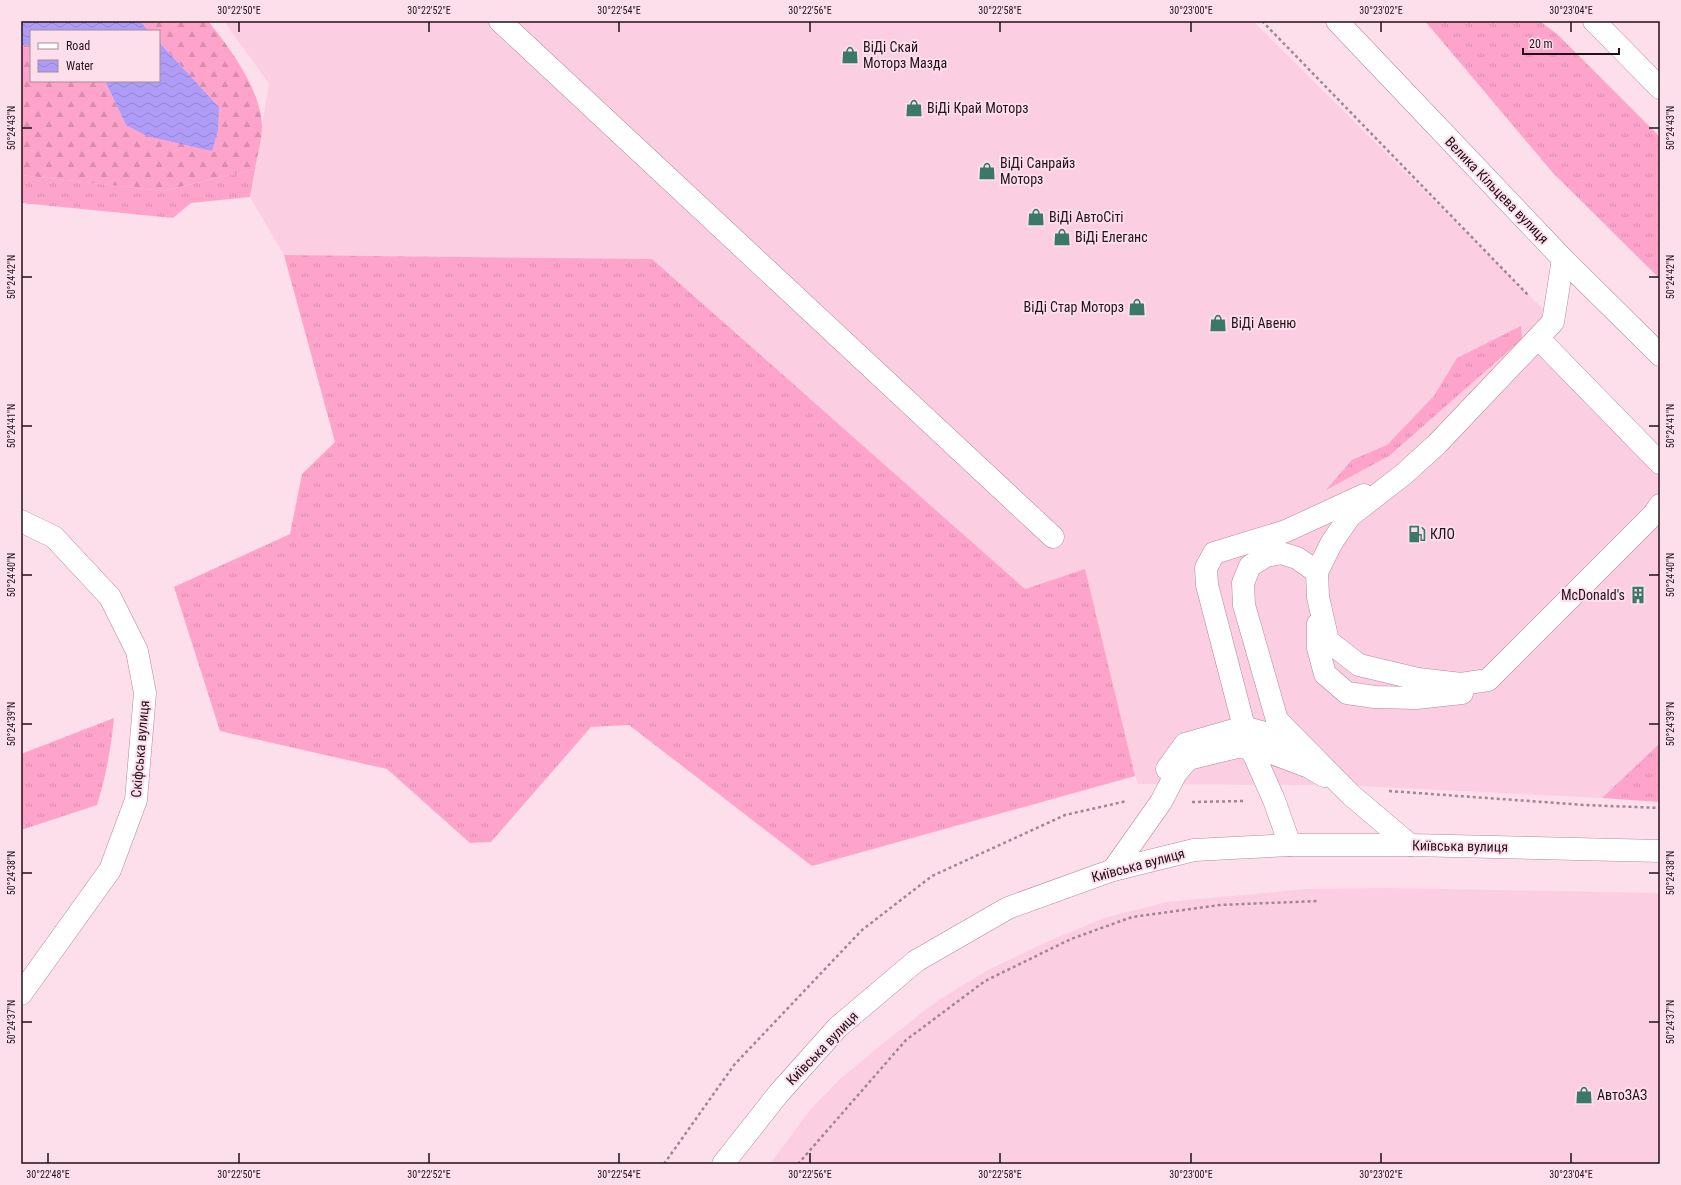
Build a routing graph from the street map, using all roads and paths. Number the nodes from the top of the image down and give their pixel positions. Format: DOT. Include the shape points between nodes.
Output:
graph roads {
  1 [pos="500,21"];
  2 [pos="1262,21"];
  3 [pos="1337,21"];
  4 [pos="1594,21"];
  5 [pos="1660,88"];
  6 [pos="1563,259"];
  7 [pos="1553,322"];
  8 [pos="1538,338"];
  9 [pos="1660,355"];
  10 [pos="1660,463"];
  11 [pos="1404,474"];
  12 [pos="1660,505"];
  13 [pos="21,521"];
  14 [pos="1053,537"];
  15 [pos="1317,572"];
  16 [pos="1318,597"];
  17 [pos="1488,680"];
  18 [pos="1244,727"];
  19 [pos="1251,748"];
  20 [pos="1309,767"];
  21 [pos="1346,790"];
  22 [pos="1274,800"];
  23 [pos="1161,802"];
  24 [pos="1660,808"];
  25 [pos="1290,845"];
  26 [pos="1410,845"];
  27 [pos="1660,851"];
  28 [pos="1113,870"];
  29 [pos="1317,901"];
  30 [pos="21,994"];
  31 [pos="664,1164"];
  32 [pos="723,1164"];
  33 [pos="798,1164"];
  1 -- 14 [label="main road"];
  2 -- 7 [label="path"];
  3 -- 6 [label="main road, Велика Кільцева вулиця"];
  4 -- 5 [label="main road"];
  6 -- 7 [label="main road"];
  6 -- 9 [label="main road, Велика Кільцева вулиця"];
  7 -- 8 [label="main road"];
  8 -- 10 [label="main road"];
  8 -- 11 [label="main road" via="1437,444"];
  11 -- 15 [label="main road" via="1350,516 1332,542"];
  11 -- 18 [label="main road" via="1286,531 1214,553 1206,568 1207,585"];
  12 -- 17 [label="main road" via="1644,525"];
  13 -- 30 [label="main road, Скіфська вулиця" via="54,537 110,597 137,651 145,693 136,800 110,870"];
  15 -- 16 [label="main road"];
  15 -- 21 [label="main road" via="1297,558 1286,554 1266,556 1250,566 1243,583 1244,605 1276,720"];
  16 -- 17 [label="main road" via="1328,641 1359,665 1418,679 1461,684"];
  16 -- 17 [label="main road" via="1318,648 1325,674 1347,693 1375,698 1416,698 1462,693"];
  18 -- 19 [label="main road"];
  18 -- 20 [label="main road" via="1268,734"];
  18 -- 23 [label="main road" via="1185,744 1167,768"];
  19 -- 20 [label="main road"];
  19 -- 22 [label="main road"];
  19 -- 23 [label="main road" via="1237,747 1188,759 1176,773"];
  20 -- 21 [label="main road"];
  21 -- 24 [label="path" via="1391,790 1585,805"];
  21 -- 26 [label="main road"];
  22 -- 23 [label="path"];
  22 -- 25 [label="main road"];
  23 -- 28 [label="main road"];
  23 -- 31 [label="path" via="1137,798 1065,815 932,876 862,930 740,1059"];
  25 -- 26 [label="main road, Київська вулиця"];
  25 -- 28 [label="main road, Київська вулиця" via="1194,850"];
  26 -- 27 [label="main road, Київська вулиця"];
  28 -- 32 [label="main road, Київська вулиця" via="1008,908 916,961 838,1027 779,1093"];
  29 -- 33 [label="path" via="1220,904 1132,917 1071,939 985,981 906,1040"];
}
